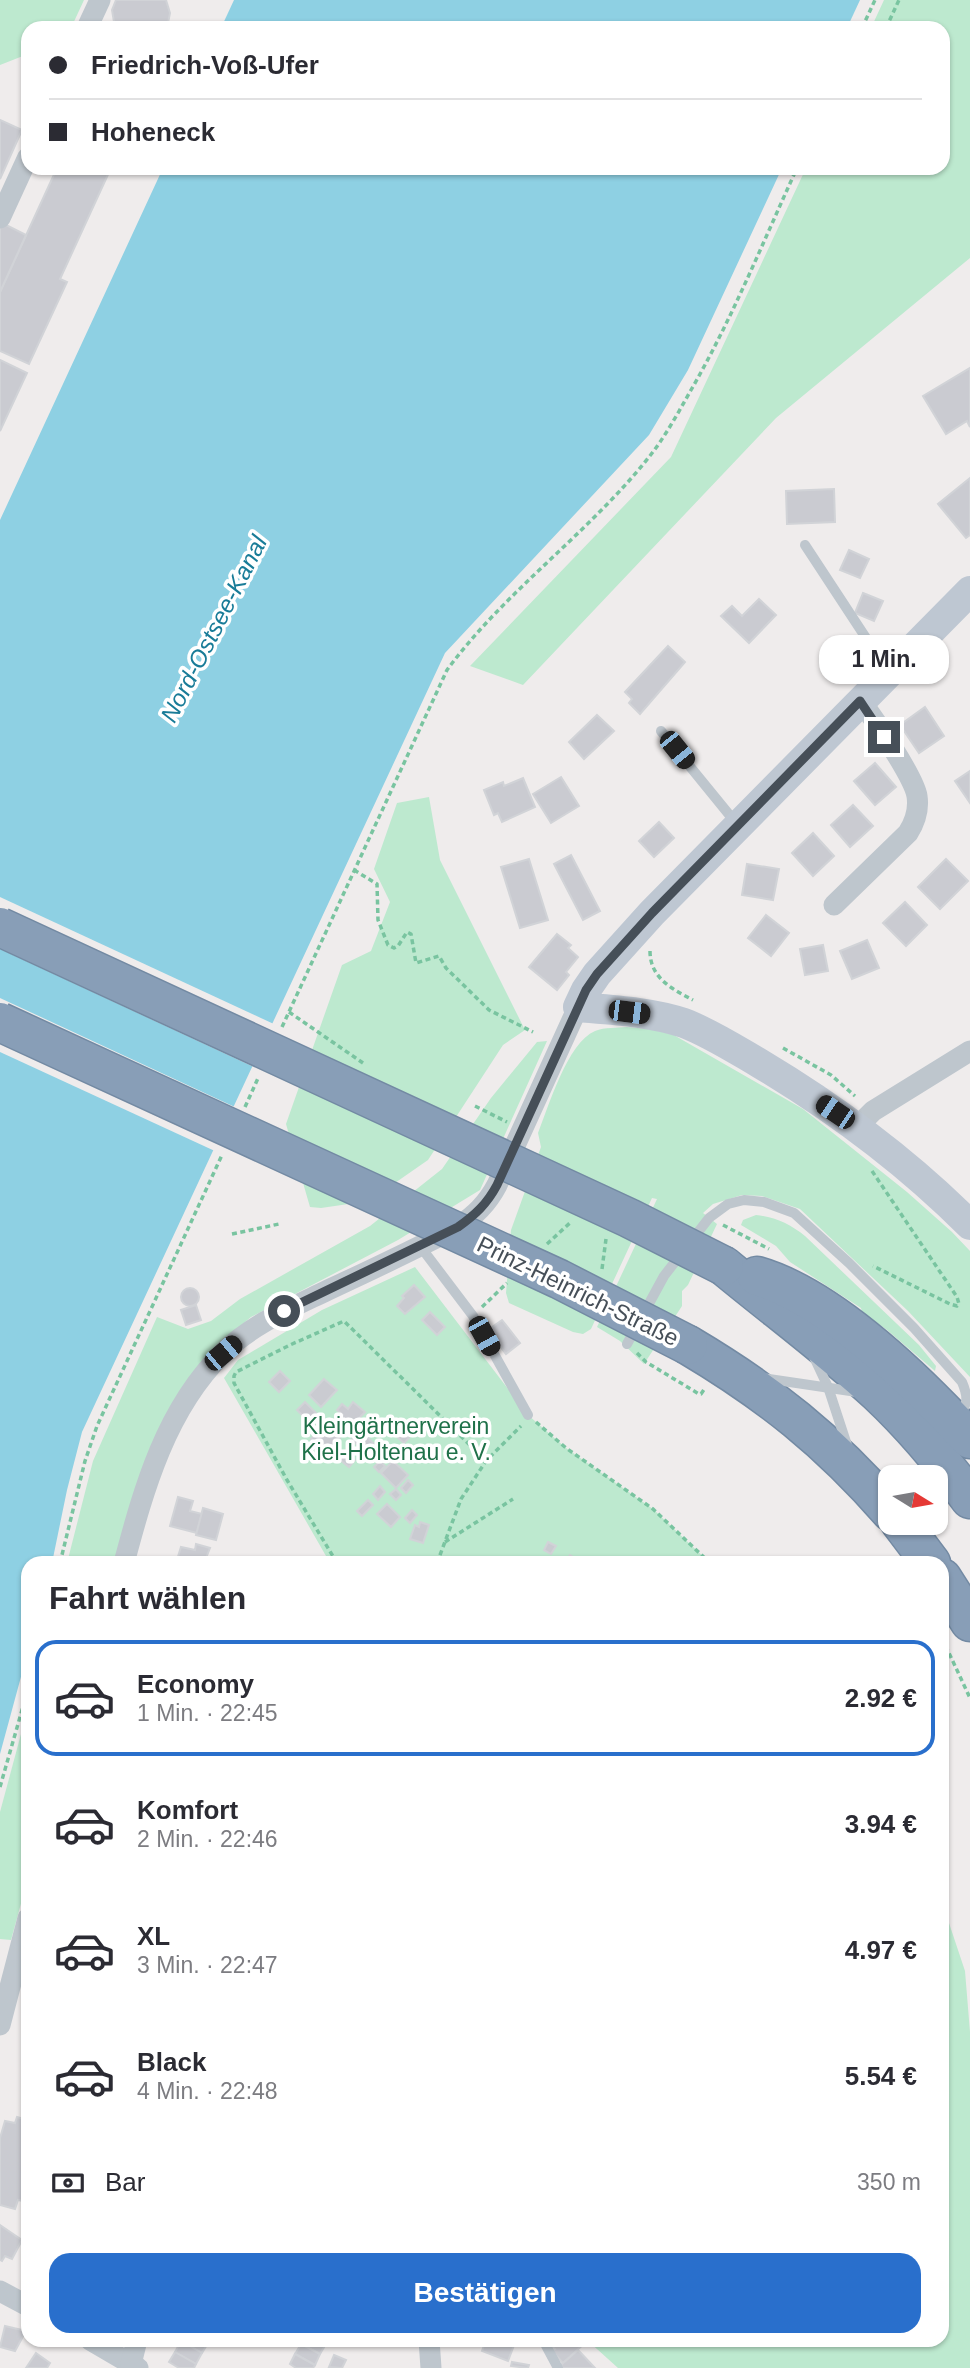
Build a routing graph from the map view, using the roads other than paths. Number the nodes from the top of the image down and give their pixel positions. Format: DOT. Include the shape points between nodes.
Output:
graph roads {
  1 [pos="100,0"];
  2 [pos="90,21"];
  3 [pos="21,172"];
  4 [pos="0,218"];
  5 [pos="805,545"];
  6 [pos="970,592"];
  7 [pos="889,673"];
  8 [pos="860,701"];
  9 [pos="661,731"];
  10 [pos="738,825"];
  11 [pos="834,905"];
  12 [pos="0,927"];
  13 [pos="577,1011"];
  14 [pos="0,1022"];
  15 [pos="970,1051"];
  16 [pos="857,1127"];
  17 [pos="970,1225"];
  18 [pos="420,1246"];
  19 [pos="731,1250"];
  20 [pos="798,1325"];
  21 [pos="627,1344"];
  22 [pos="723,1379"];
  23 [pos="828,1387"];
  24 [pos="881,1396"];
  25 [pos="528,1415"];
  26 [pos="962,1430"];
  27 [pos="854,1471"];
  28 [pos="878,1498"];
  29 [pos="970,1499"];
  30 [pos="910,1535"];
  31 [pos="126,1556"];
  32 [pos="926,1556"];
  33 [pos="949,1589"];
  34 [pos="970,1622"];
  35 [pos="21,1957"];
  36 [pos="0,2025"];
  37 [pos="0,2291"];
  38 [pos="21,2302"];
  39 [pos="102,2347"];
  40 [pos="136,2347"];
  41 [pos="430,2347"];
  42 [pos="547,2347"];
  43 [pos="135,2366"];
  44 [pos="431,2368"];
  45 [pos="558,2368"];
  1 -- 2 [label="street"];
  3 -- 4 [label="street"];
  5 -- 7 [label="lane"];
  6 -- 7 [label="street"];
  7 -- 8 [label="street"];
  8 -- 10 [label="street"];
  8 -- 11 [label="street" via="911,780 917,809 908,834"];
  9 -- 10 [label="lane"];
  10 -- 13 [label="street" via="597,974"];
  12 -- 19 [label="highway, bridge" via="629,1218"];
  13 -- 16 [label="street" via="649,1015 684,1023 793,1083"];
  13 -- 18 [label="street" via="488,1201 458,1227"];
  14 -- 22 [label="highway, Prinz-Heinrich-Straße, bridge" via="559,1279 688,1345"];
  15 -- 16 [label="street" via="873,1111"];
  16 -- 17 [label="street"];
  18 -- 25 [label="lane" via="473,1316"];
  18 -- 31 [label="street" via="284,1311 223,1353 183,1403 160,1446"];
  19 -- 20 [label="highway"];
  19 -- 26 [label="highway" via="869,1344"];
  20 -- 23 [label="lane"];
  20 -- 24 [label="highway"];
  21 -- 26 [label="lane" via="671,1265 709,1218 728,1204 744,1200 780,1206 849,1263 962,1382 967,1393"];
  22 -- 23 [label="lane"];
  22 -- 27 [label="highway, Prinz-Heinrich-Straße" via="801,1421"];
  23 -- 24 [label="lane"];
  23 -- 27 [label="lane"];
  24 -- 29 [label="highway"];
  27 -- 28 [label="highway, Prinz-Heinrich-Straße"];
  30 -- 32 [label="highway"];
  33 -- 34 [label="highway"];
  35 -- 36 [label="street"];
  37 -- 38 [label="street"];
  39 -- 43 [label="street"];
  40 -- 43 [label="street"];
  41 -- 44 [label="street"];
  42 -- 45 [label="lane"];
}
